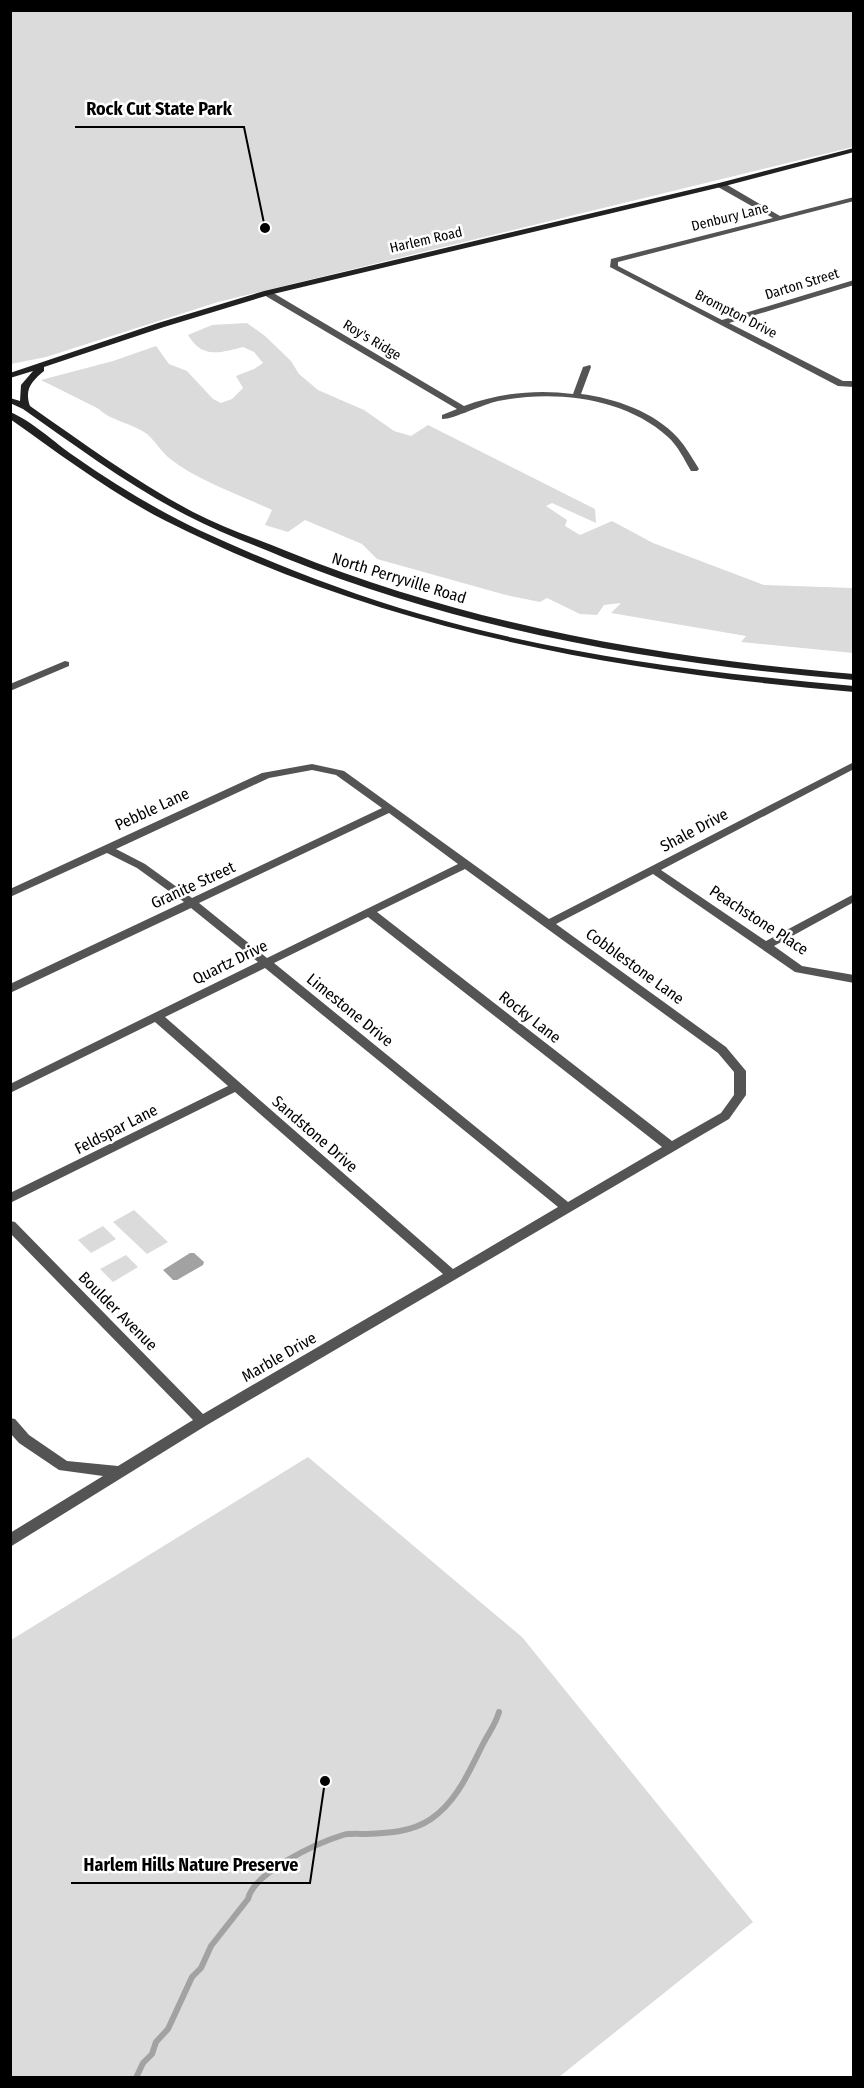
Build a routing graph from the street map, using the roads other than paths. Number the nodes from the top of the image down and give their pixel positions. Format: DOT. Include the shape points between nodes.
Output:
graph roads {
  1 [pos="854,150"];
  2 [pos="721,185"];
  3 [pos="854,199"];
  4 [pos="779,218"];
  5 [pos="614,261"];
  6 [pos="854,282"];
  7 [pos="267,293"];
  8 [pos="723,322"];
  9 [pos="46,364"];
  10 [pos="587,367"];
  11 [pos="10,369"];
  12 [pos="10,376"];
  13 [pos="852,384"];
  14 [pos="576,397"];
  15 [pos="10,400"];
  16 [pos="26,407"];
  17 [pos="464,409"];
  18 [pos="10,415"];
  19 [pos="446,417"];
  20 [pos="694,469"];
  21 [pos="65,664"];
  22 [pos="854,677"];
  23 [pos="10,688"];
  24 [pos="854,689"];
  25 [pos="854,765"];
  26 [pos="312,767"];
  27 [pos="389,809"];
  28 [pos="107,849"];
  29 [pos="464,865"];
  30 [pos="654,870"];
  31 [pos="10,894"];
  32 [pos="854,897"];
  33 [pos="192,903"];
  34 [pos="369,912"];
  35 [pos="550,923"];
  36 [pos="766,946"];
  37 [pos="265,963"];
  38 [pos="854,979"];
  39 [pos="10,990"];
  40 [pos="157,1017"];
  41 [pos="235,1087"];
  42 [pos="10,1089"];
  43 [pos="671,1147"];
  44 [pos="10,1199"];
  45 [pos="566,1207"];
  46 [pos="10,1225"];
  47 [pos="452,1275"];
  48 [pos="202,1421"];
  49 [pos="10,1423"];
  50 [pos="119,1473"];
  51 [pos="10,1541"];
  1 -- 2 [label="main road, Harlem Road"];
  2 -- 4 [label="street"];
  2 -- 7 [label="main road, Harlem Road"];
  3 -- 4 [label="street, Denbury Lane"];
  4 -- 5 [label="street, Denbury Lane"];
  5 -- 8 [label="street, Brompton Drive" via="614,267"];
  6 -- 8 [label="street, Darton Street"];
  7 -- 9 [label="main road, Harlem Road"];
  7 -- 17 [label="street, Roy's Ridge"];
  8 -- 13 [label="street, Brompton Drive" via="841,384"];
  9 -- 11 [label="main road"];
  9 -- 12 [label="main road, Harlem Road"];
  9 -- 16 [label="main road" via="24,385 21,396"];
  10 -- 14 [label="street"];
  14 -- 17 [label="street" via="523,394"];
  14 -- 20 [label="street" via="600,400 653,421 679,443"];
  15 -- 16 [label="main road, North Perryville Road"];
  16 -- 22 [label="main road, North Perryville Road" via="122,473 190,513 302,563 415,602 533,632 659,656"];
  17 -- 19 [label="street"];
  18 -- 24 [label="main road, North Perryville Road" via="168,519 266,564 383,606 573,654 722,678"];
  21 -- 23 [label="street"];
  25 -- 30 [label="street, Shale Drive"];
  26 -- 27 [label="street, Cobblestone Lane" via="340,773"];
  26 -- 28 [label="street, Pebble Lane" via="266,775"];
  27 -- 29 [label="street, Cobblestone Lane"];
  27 -- 33 [label="street, Granite Street"];
  28 -- 31 [label="street, Pebble Lane"];
  28 -- 33 [label="street, Limestone Drive" via="141,866"];
  29 -- 34 [label="street, Quartz Drive"];
  29 -- 35 [label="street, Cobblestone Lane"];
  30 -- 35 [label="street, Shale Drive"];
  30 -- 36 [label="street, Peachstone Place"];
  32 -- 36 [label="street"];
  33 -- 37 [label="street, Limestone Drive"];
  33 -- 39 [label="street, Granite Street"];
  34 -- 37 [label="street, Quartz Drive"];
  34 -- 43 [label="street, Rocky Lane"];
  35 -- 43 [label="street, Cobblestone Lane" via="722,1050 740,1071 740,1095 725,1116"];
  36 -- 38 [label="street, Peachstone Place" via="799,969"];
  37 -- 40 [label="street, Quartz Drive"];
  37 -- 45 [label="street, Limestone Drive"];
  40 -- 41 [label="street, Sandstone Drive"];
  40 -- 42 [label="street, Quartz Drive"];
  41 -- 44 [label="street, Feldspar Lane"];
  41 -- 47 [label="street, Sandstone Drive"];
  43 -- 45 [label="street, Cobblestone Lane"];
  45 -- 47 [label="street, Marble Drive"];
  46 -- 48 [label="street, Boulder Avenue"];
  47 -- 48 [label="street, Marble Drive"];
  48 -- 50 [label="street, Marble Drive"];
  49 -- 50 [label="street" via="24,1439 64,1466"];
  50 -- 51 [label="street, Marble Drive"];
}
